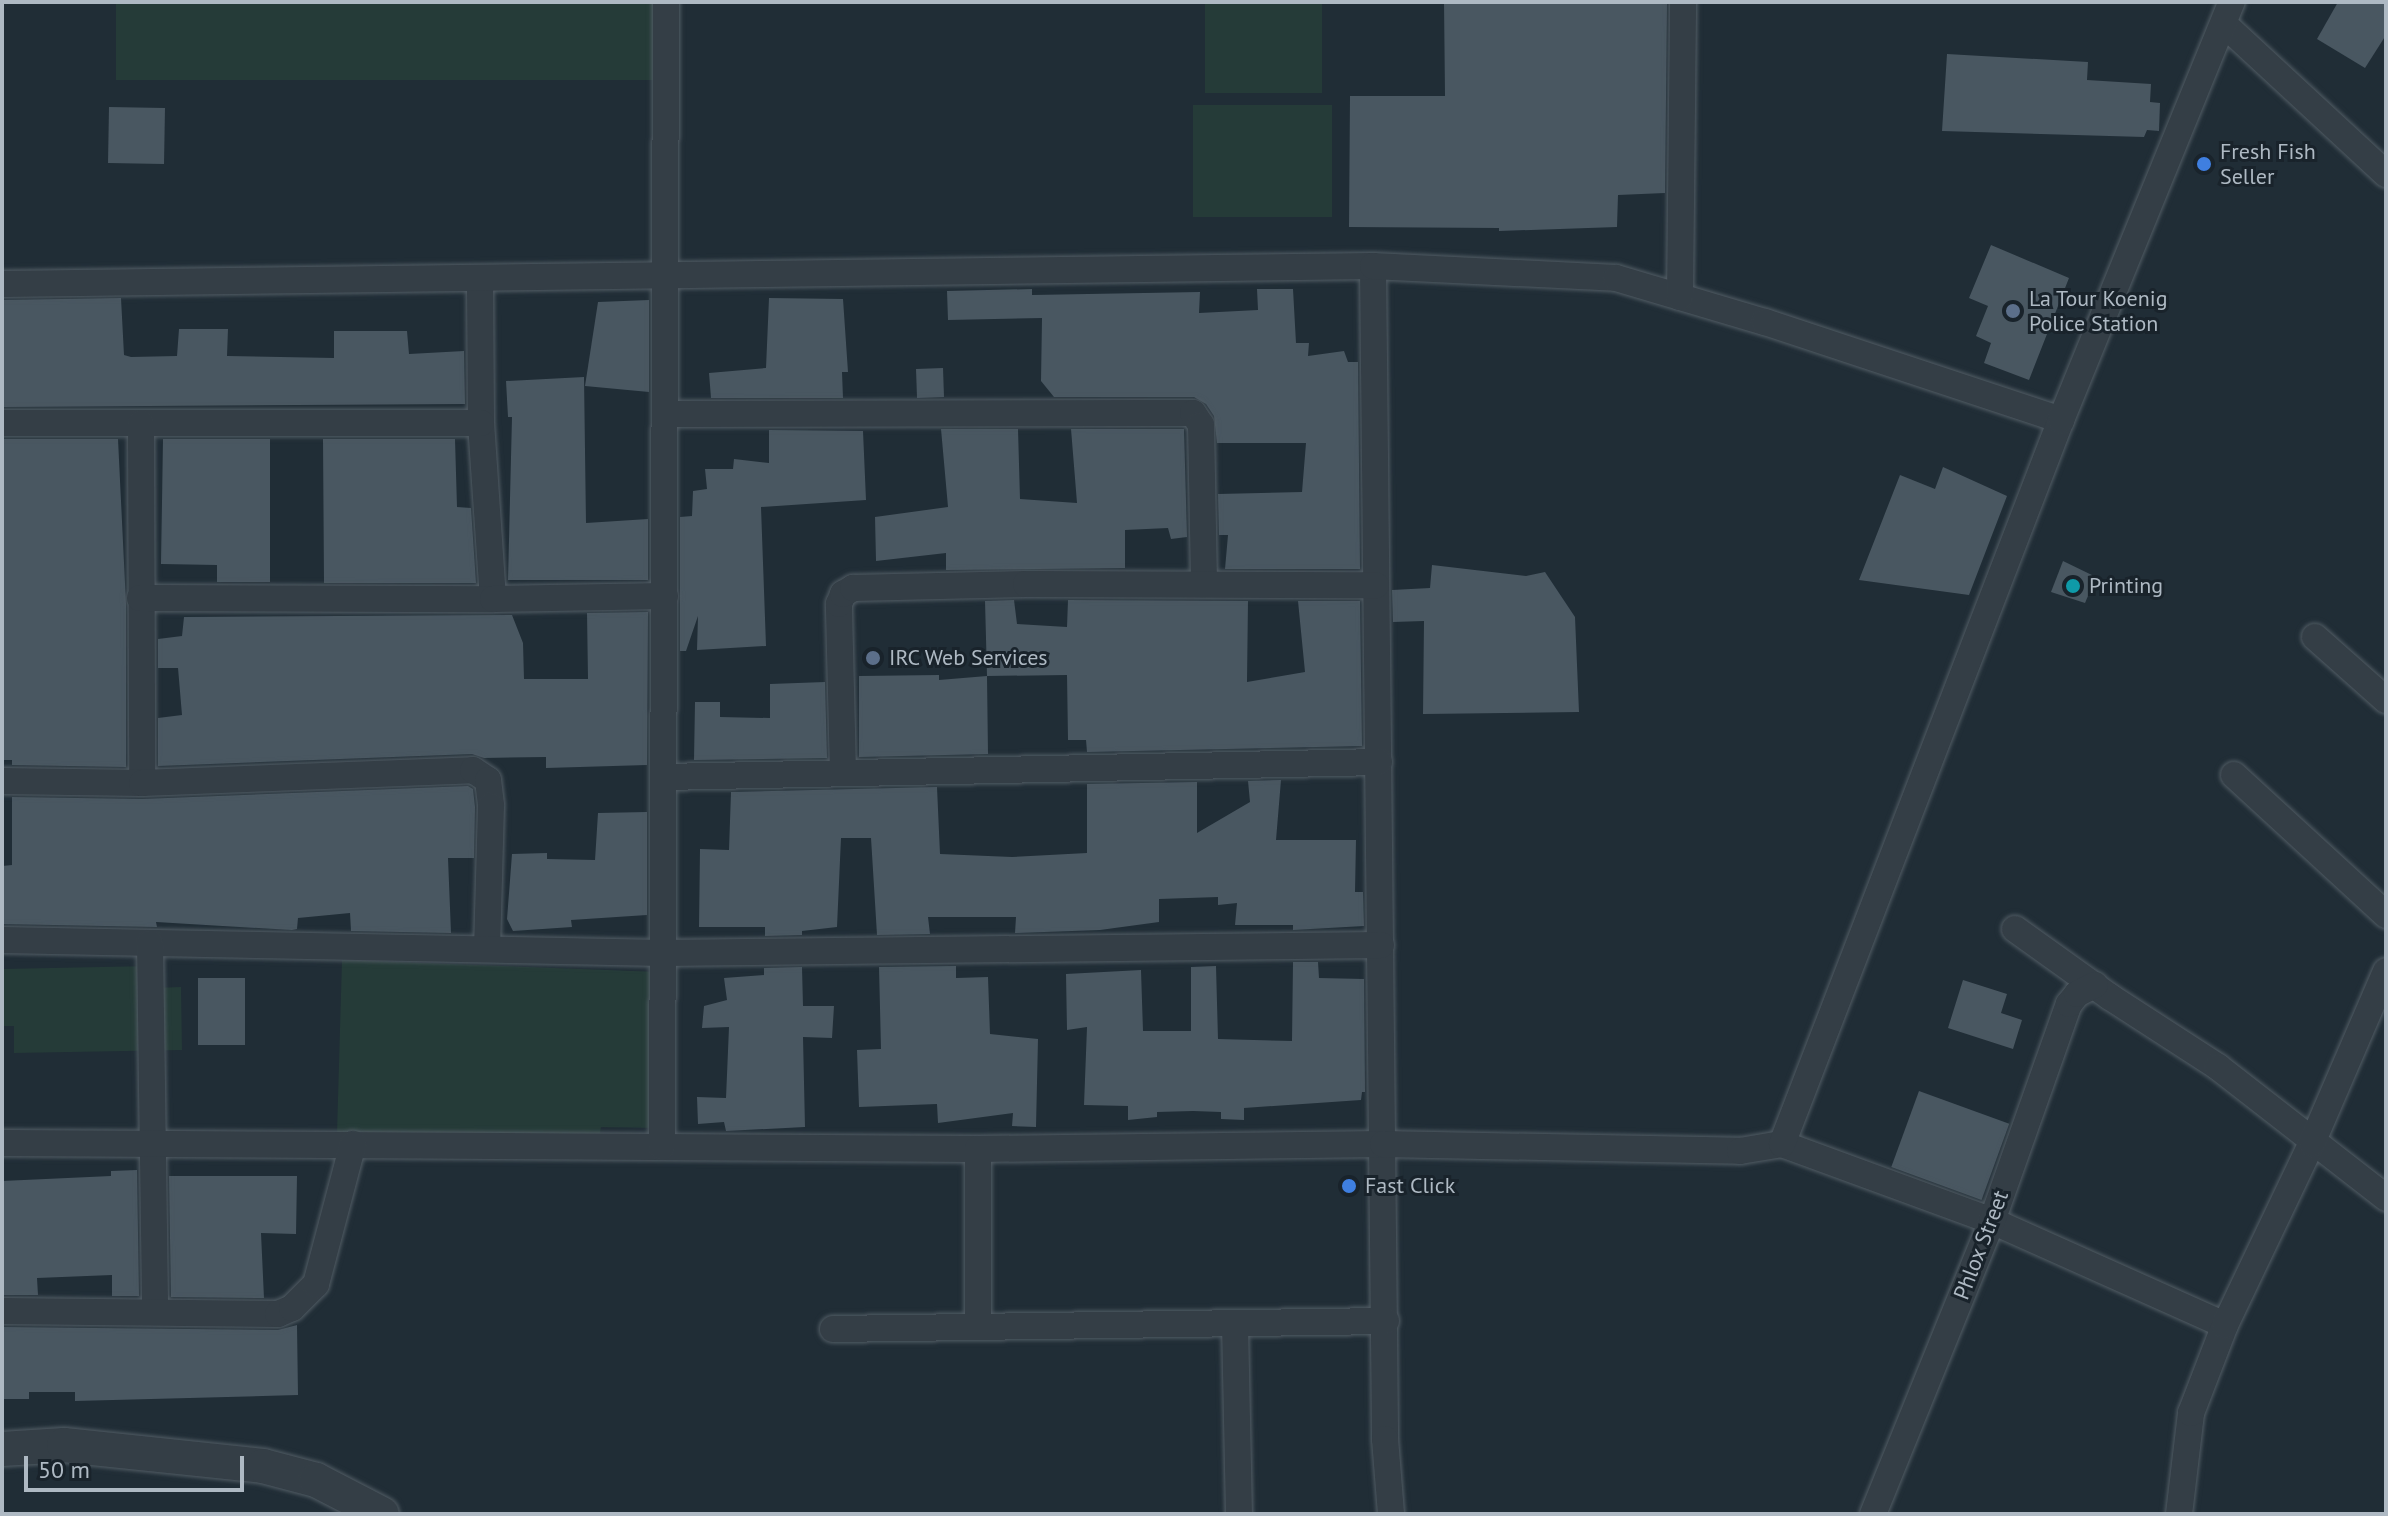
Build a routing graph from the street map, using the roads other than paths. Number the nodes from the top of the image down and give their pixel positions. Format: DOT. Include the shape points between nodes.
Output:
graph roads {
  1 [pos="666,2"];
  2 [pos="1683,2"];
  3 [pos="2228,13"];
  4 [pos="2386,174"];
  5 [pos="1373,266"];
  6 [pos="665,274"];
  7 [pos="480,280"];
  8 [pos="2,284"];
  9 [pos="1680,297"];
  10 [pos="666,414"];
  11 [pos="2061,420"];
  12 [pos="2,423"];
  13 [pos="141,423"];
  14 [pos="481,423"];
  15 [pos="1204,584"];
  16 [pos="1376,585"];
  17 [pos="665,596"];
  18 [pos="140,598"];
  19 [pos="493,599"];
  20 [pos="2315,637"];
  21 [pos="2386,700"];
  22 [pos="1379,762"];
  23 [pos="843,773"];
  24 [pos="2234,775"];
  25 [pos="664,777"];
  26 [pos="2,781"];
  27 [pos="142,783"];
  28 [pos="2386,915"];
  29 [pos="2015,929"];
  30 [pos="2,940"];
  31 [pos="150,943"];
  32 [pos="1381,945"];
  33 [pos="487,949"];
  34 [pos="663,953"];
  35 [pos="2386,971"];
  36 [pos="2095,985"];
  37 [pos="152,1142"];
  38 [pos="2,1143"];
  39 [pos="2312,1143"];
  40 [pos="353,1144"];
  41 [pos="1383,1144"];
  42 [pos="1782,1144"];
  43 [pos="662,1147"];
  44 [pos="978,1149"];
  45 [pos="2386,1198"];
  46 [pos="1992,1221"];
  47 [pos="2,1311"];
  48 [pos="155,1311"];
  49 [pos="1386,1321"];
  50 [pos="1235,1324"];
  51 [pos="2225,1325"];
  52 [pos="978,1326"];
  53 [pos="833,1329"];
  54 [pos="2,1449"];
  55 [pos="382,1514"];
  56 [pos="1239,1514"];
  57 [pos="1391,1514"];
  58 [pos="1873,1514"];
  59 [pos="2179,1514"];
  1 -- 6 [label="street"];
  2 -- 9 [label="street"];
  3 -- 4 [label="street"];
  3 -- 11 [label="street"];
  5 -- 6 [label="street"];
  5 -- 9 [label="street" via="1616,278"];
  5 -- 16 [label="street"];
  6 -- 7 [label="street"];
  6 -- 10 [label="street"];
  7 -- 8 [label="street"];
  7 -- 14 [label="street"];
  9 -- 11 [label="street"];
  10 -- 15 [label="street" via="1193,413 1201,425"];
  10 -- 17 [label="street"];
  11 -- 42 [label="street"];
  12 -- 13 [label="street"];
  13 -- 14 [label="street"];
  13 -- 18 [label="street"];
  14 -- 19 [label="street"];
  15 -- 16 [label="street"];
  15 -- 23 [label="street" via="853,588 839,604"];
  16 -- 22 [label="street"];
  17 -- 19 [label="street"];
  17 -- 25 [label="street"];
  18 -- 19 [label="street"];
  18 -- 27 [label="street"];
  20 -- 21 [label="street"];
  22 -- 23 [label="street"];
  22 -- 32 [label="street"];
  23 -- 25 [label="street"];
  24 -- 28 [label="street"];
  25 -- 34 [label="street"];
  26 -- 27 [label="street"];
  27 -- 33 [label="street" via="473,770 488,780 491,806"];
  29 -- 36 [label="street"];
  30 -- 31 [label="street"];
  31 -- 33 [label="street"];
  31 -- 37 [label="street"];
  32 -- 34 [label="street"];
  32 -- 41 [label="street"];
  33 -- 34 [label="street"];
  34 -- 43 [label="street"];
  35 -- 39 [label="street"];
  36 -- 39 [label="street" via="2218,1067"];
  36 -- 46 [label="street, Phlox Street" via="2069,1004"];
  37 -- 38 [label="street"];
  37 -- 40 [label="street"];
  37 -- 48 [label="street"];
  39 -- 45 [label="street"];
  39 -- 51 [label="street"];
  40 -- 43 [label="street"];
  40 -- 48 [label="street" via="316,1284 292,1308 278,1314"];
  41 -- 42 [label="street" via="1740,1151"];
  41 -- 44 [label="street"];
  41 -- 49 [label="street"];
  42 -- 46 [label="street"];
  43 -- 44 [label="street"];
  44 -- 52 [label="street"];
  46 -- 51 [label="street"];
  46 -- 58 [label="street, Phlox Street"];
  47 -- 48 [label="street"];
  49 -- 50 [label="street"];
  49 -- 57 [label="street" via="1385,1439"];
  50 -- 52 [label="street"];
  50 -- 56 [label="street"];
  51 -- 59 [label="street" via="2191,1413"];
  52 -- 53 [label="street"];
  54 -- 55 [label="street" via="64,1445 263,1466 316,1480"];
}
